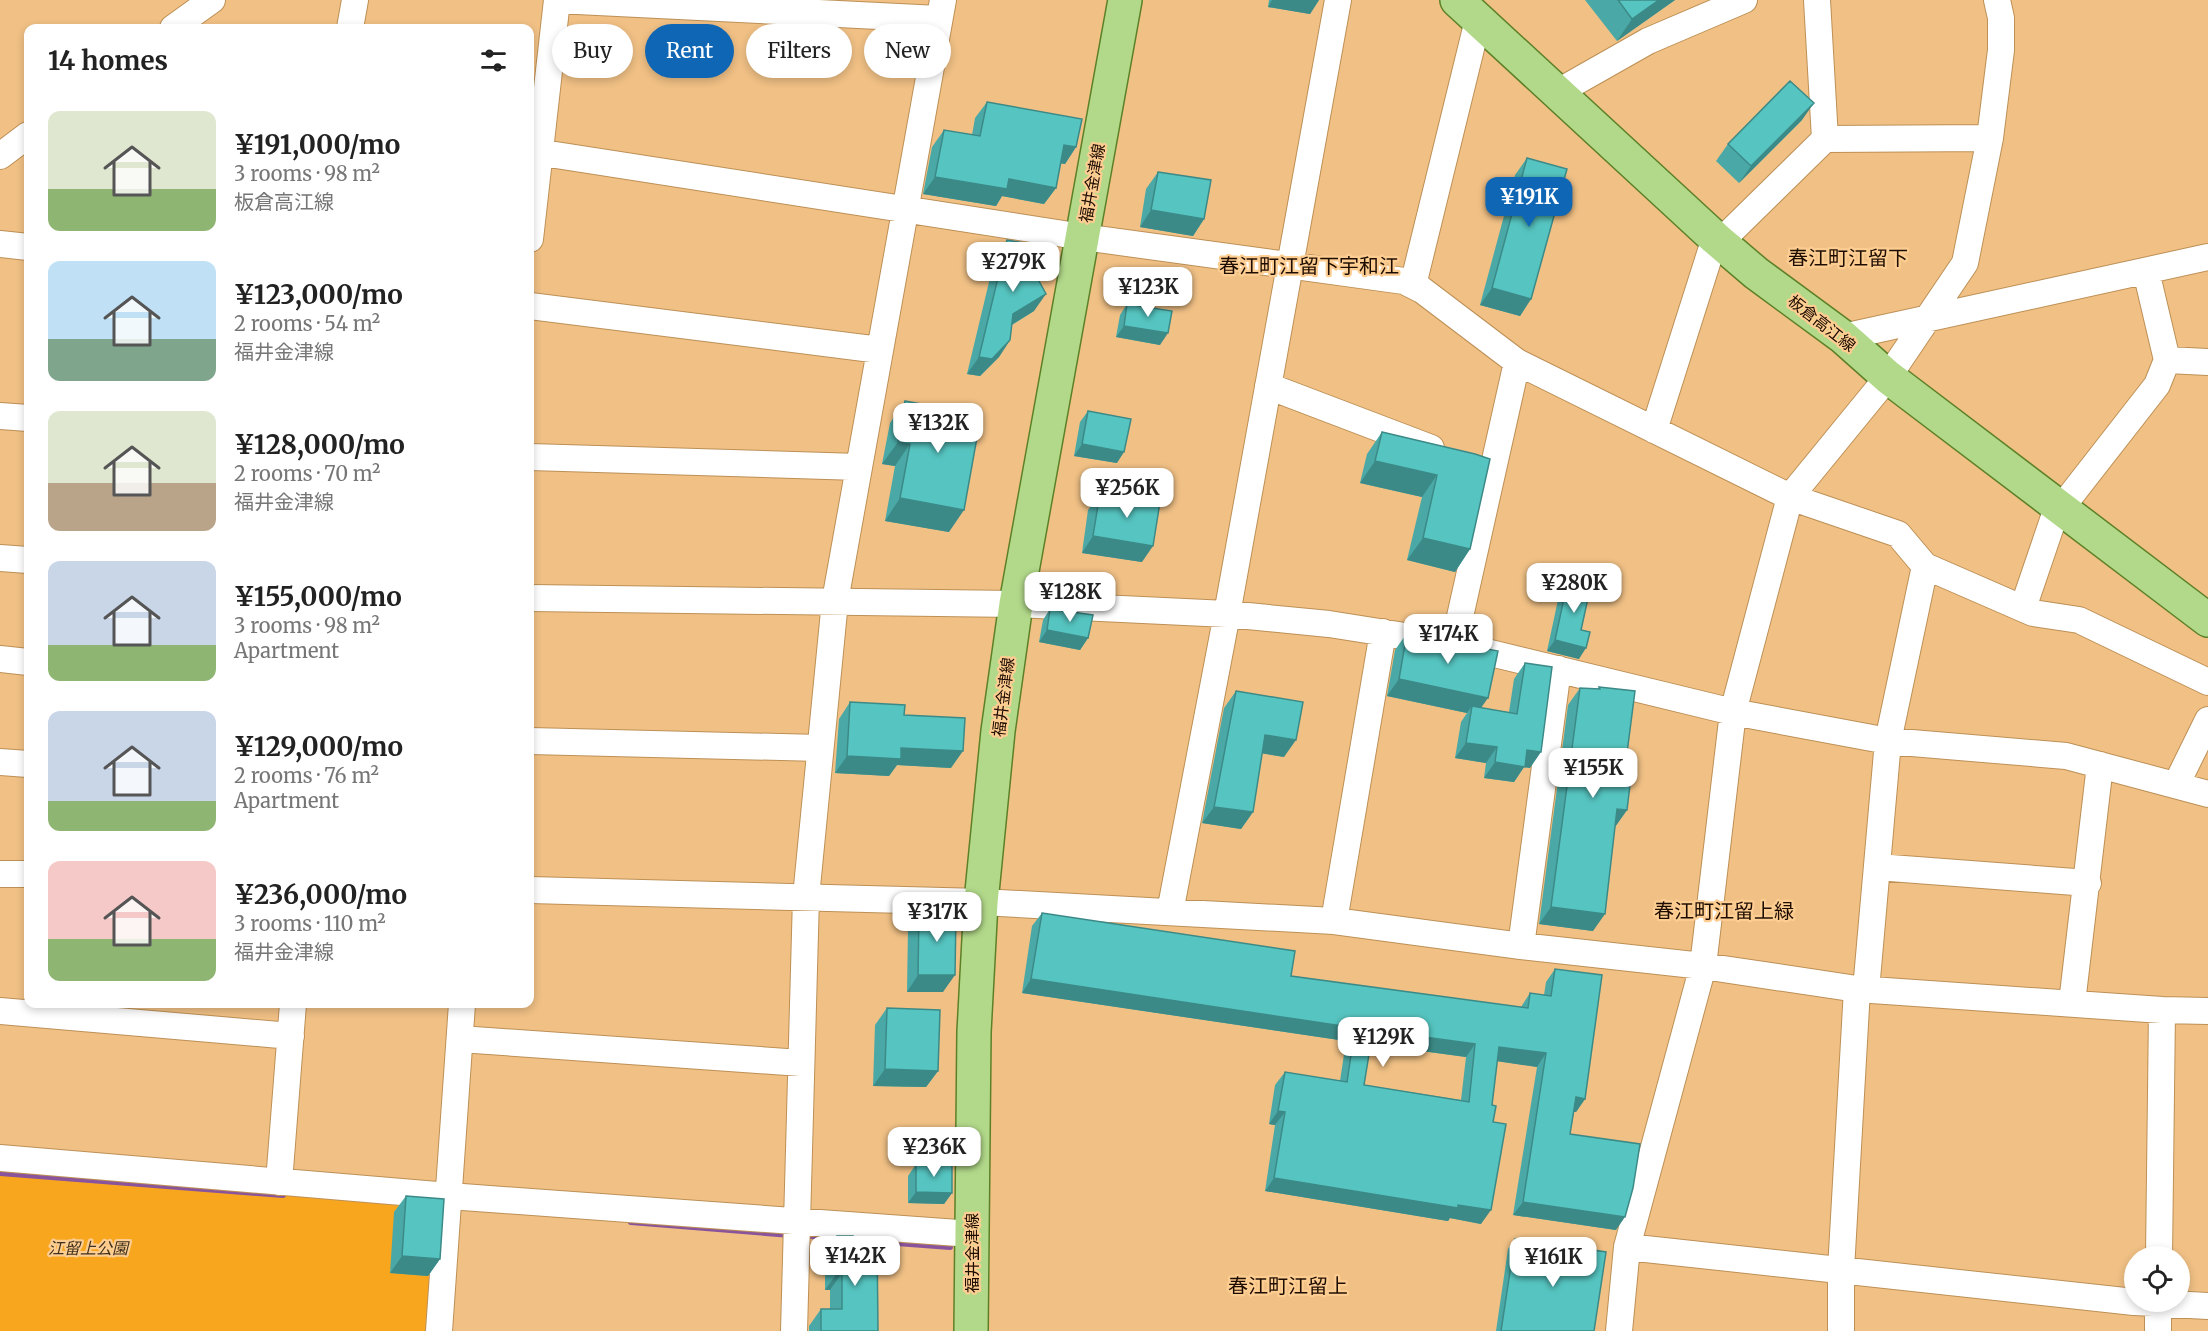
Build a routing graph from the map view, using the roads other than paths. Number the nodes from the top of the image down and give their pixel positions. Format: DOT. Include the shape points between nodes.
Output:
graph roads {
  1 [pos="212,0"];
  2 [pos="355,0"];
  3 [pos="557,0"];
  4 [pos="1125,0"];
  5 [pos="1338,0"];
  6 [pos="1817,0"];
  7 [pos="1996,0"];
  8 [pos="1726,3"];
  9 [pos="941,9"];
  10 [pos="1468,10"];
  11 [pos="179,24"];
  12 [pos="351,24"];
  13 [pos="1558,92"];
  14 [pos="24,138"];
  15 [pos="1990,138"];
  16 [pos="1825,139"];
  17 [pos="534,152"];
  18 [pos="0,156"];
  19 [pos="905,209"];
  20 [pos="1083,237"];
  21 [pos="1717,240"];
  22 [pos="0,244"];
  23 [pos="24,247"];
  24 [pos="2208,257"];
  25 [pos="1290,265"];
  26 [pos="2146,271"];
  27 [pos="1413,285"];
  28 [pos="534,307"];
  29 [pos="1928,318"];
  30 [pos="1843,337"];
  31 [pos="880,350"];
  32 [pos="2167,360"];
  33 [pos="1517,362"];
  34 [pos="2208,362"];
  35 [pos="1888,377"];
  36 [pos="1268,386"];
  37 [pos="0,416"];
  38 [pos="24,418"];
  39 [pos="1654,430"];
  40 [pos="534,458"];
  41 [pos="1470,463"];
  42 [pos="859,467"];
  43 [pos="1790,497"];
  44 [pos="2062,508"];
  45 [pos="0,558"];
  46 [pos="24,560"];
  47 [pos="1925,566"];
  48 [pos="534,598"];
  49 [pos="835,601"];
  50 [pos="1016,604"];
  51 [pos="2024,609"];
  52 [pos="1227,614"];
  53 [pos="2208,620"];
  54 [pos="1383,632"];
  55 [pos="1449,643"];
  56 [pos="0,659"];
  57 [pos="24,662"];
  58 [pos="1558,669"];
  59 [pos="2208,682"];
  60 [pos="1733,712"];
  61 [pos="2208,720"];
  62 [pos="534,741"];
  63 [pos="1888,741"];
  64 [pos="820,748"];
  65 [pos="0,762"];
  66 [pos="24,764"];
  67 [pos="2100,765"];
  68 [pos="2176,785"];
  69 [pos="2208,794"];
  70 [pos="1877,867"];
  71 [pos="0,873"];
  72 [pos="24,874"];
  73 [pos="2088,883"];
  74 [pos="534,890"];
  75 [pos="806,897"];
  76 [pos="981,902"];
  77 [pos="1170,912"];
  78 [pos="1334,921"];
  79 [pos="1521,946"];
  80 [pos="1703,966"];
  81 [pos="1861,990"];
  82 [pos="2072,1003"];
  83 [pos="293,1008"];
  84 [pos="462,1008"];
  85 [pos="2162,1010"];
  86 [pos="0,1011"];
  87 [pos="2208,1011"];
  88 [pos="291,1036"];
  89 [pos="460,1039"];
  90 [pos="801,1063"];
  91 [pos="0,1158"];
  92 [pos="279,1182"];
  93 [pos="449,1196"];
  94 [pos="797,1222"];
  95 [pos="972,1234"];
  96 [pos="2159,1246"];
  97 [pos="1627,1247"];
  98 [pos="1841,1270"];
  99 [pos="2124,1301"];
  100 [pos="2190,1305"];
  101 [pos="2208,1306"];
  102 [pos="2150,1312"];
  103 [pos="439,1331"];
  104 [pos="794,1331"];
  105 [pos="971,1331"];
  106 [pos="1619,1331"];
  107 [pos="1841,1331"];
  108 [pos="2158,1331"];
  1 -- 11 [label="street"];
  2 -- 12 [label="street"];
  3 -- 9 [label="street"];
  3 -- 17 [label="street"];
  4 -- 20 [label="main road, 福井金津線"];
  5 -- 25 [label="street"];
  6 -- 16 [label="street"];
  7 -- 15 [label="street" via="2001,18 2001,50"];
  8 -- 13 [label="street"];
  9 -- 19 [label="street"];
  10 -- 13 [label="main road, 板倉高江線"];
  10 -- 27 [label="street"];
  13 -- 21 [label="main road, 板倉高江線"];
  14 -- 18 [label="street"];
  15 -- 16 [label="street"];
  15 -- 29 [label="street" via="1965,263"];
  16 -- 21 [label="street"];
  17 -- 19 [label="street"];
  19 -- 20 [label="street"];
  19 -- 31 [label="street"];
  20 -- 25 [label="street"];
  20 -- 50 [label="main road, 福井金津線"];
  21 -- 30 [label="main road, 板倉高江線"];
  21 -- 39 [label="street"];
  22 -- 23 [label="street"];
  24 -- 26 [label="street"];
  25 -- 27 [label="street"];
  25 -- 36 [label="street"];
  26 -- 29 [label="street"];
  26 -- 32 [label="street"];
  27 -- 33 [label="street"];
  28 -- 31 [label="street"];
  29 -- 30 [label="street"];
  29 -- 35 [label="street"];
  30 -- 35 [label="main road, 板倉高江線"];
  31 -- 42 [label="street"];
  32 -- 34 [label="street"];
  32 -- 44 [label="street" via="2157,385"];
  33 -- 39 [label="street"];
  33 -- 41 [label="street"];
  35 -- 43 [label="street"];
  35 -- 44 [label="main road, 板倉高江線"];
  36 -- 41 [label="street"];
  36 -- 52 [label="street"];
  37 -- 38 [label="street"];
  39 -- 43 [label="street"];
  40 -- 42 [label="street"];
  41 -- 55 [label="street" via="1457,630"];
  42 -- 49 [label="street"];
  43 -- 47 [label="street" via="1898,534"];
  43 -- 60 [label="street"];
  44 -- 51 [label="street" via="2054,518"];
  44 -- 53 [label="main road, 板倉高江線"];
  45 -- 46 [label="street"];
  47 -- 51 [label="street"];
  47 -- 63 [label="street"];
  48 -- 49 [label="street"];
  49 -- 50 [label="street"];
  49 -- 64 [label="street"];
  50 -- 52 [label="street"];
  50 -- 76 [label="main road, 福井金津線" via="998,731"];
  51 -- 59 [label="street" via="2079,620"];
  52 -- 54 [label="street"];
  52 -- 77 [label="street"];
  54 -- 55 [label="street"];
  54 -- 78 [label="street"];
  55 -- 58 [label="street"];
  56 -- 57 [label="street"];
  58 -- 60 [label="street"];
  58 -- 79 [label="street"];
  60 -- 63 [label="street"];
  60 -- 80 [label="street"];
  61 -- 68 [label="street"];
  62 -- 64 [label="street"];
  63 -- 67 [label="street" via="2066,756"];
  63 -- 70 [label="street"];
  64 -- 75 [label="street"];
  65 -- 66 [label="street"];
  67 -- 68 [label="street"];
  67 -- 73 [label="street"];
  68 -- 69 [label="street"];
  70 -- 73 [label="street"];
  70 -- 81 [label="street"];
  71 -- 72 [label="street"];
  73 -- 82 [label="street"];
  74 -- 75 [label="street"];
  75 -- 76 [label="street"];
  75 -- 90 [label="street"];
  76 -- 77 [label="street"];
  76 -- 95 [label="main road, 福井金津線" via="974,1032"];
  77 -- 78 [label="street"];
  78 -- 79 [label="street"];
  79 -- 80 [label="street"];
  80 -- 81 [label="street"];
  80 -- 97 [label="street"];
  81 -- 82 [label="street"];
  81 -- 98 [label="street"];
  82 -- 85 [label="street"];
  83 -- 88 [label="street"];
  84 -- 89 [label="street"];
  85 -- 87 [label="street"];
  85 -- 96 [label="street"];
  86 -- 88 [label="street"];
  88 -- 92 [label="street"];
  89 -- 90 [label="street"];
  89 -- 93 [label="street"];
  90 -- 94 [label="street"];
  91 -- 92 [label="street"];
  92 -- 93 [label="street"];
  93 -- 94 [label="street"];
  93 -- 103 [label="street"];
  94 -- 95 [label="street"];
  94 -- 104 [label="street"];
  95 -- 105 [label="main road, 福井金津線"];
  97 -- 98 [label="street"];
  97 -- 106 [label="street"];
  98 -- 99 [label="street"];
  98 -- 107 [label="street"];
  100 -- 101 [label="street"];
  102 -- 108 [label="street"];
}
